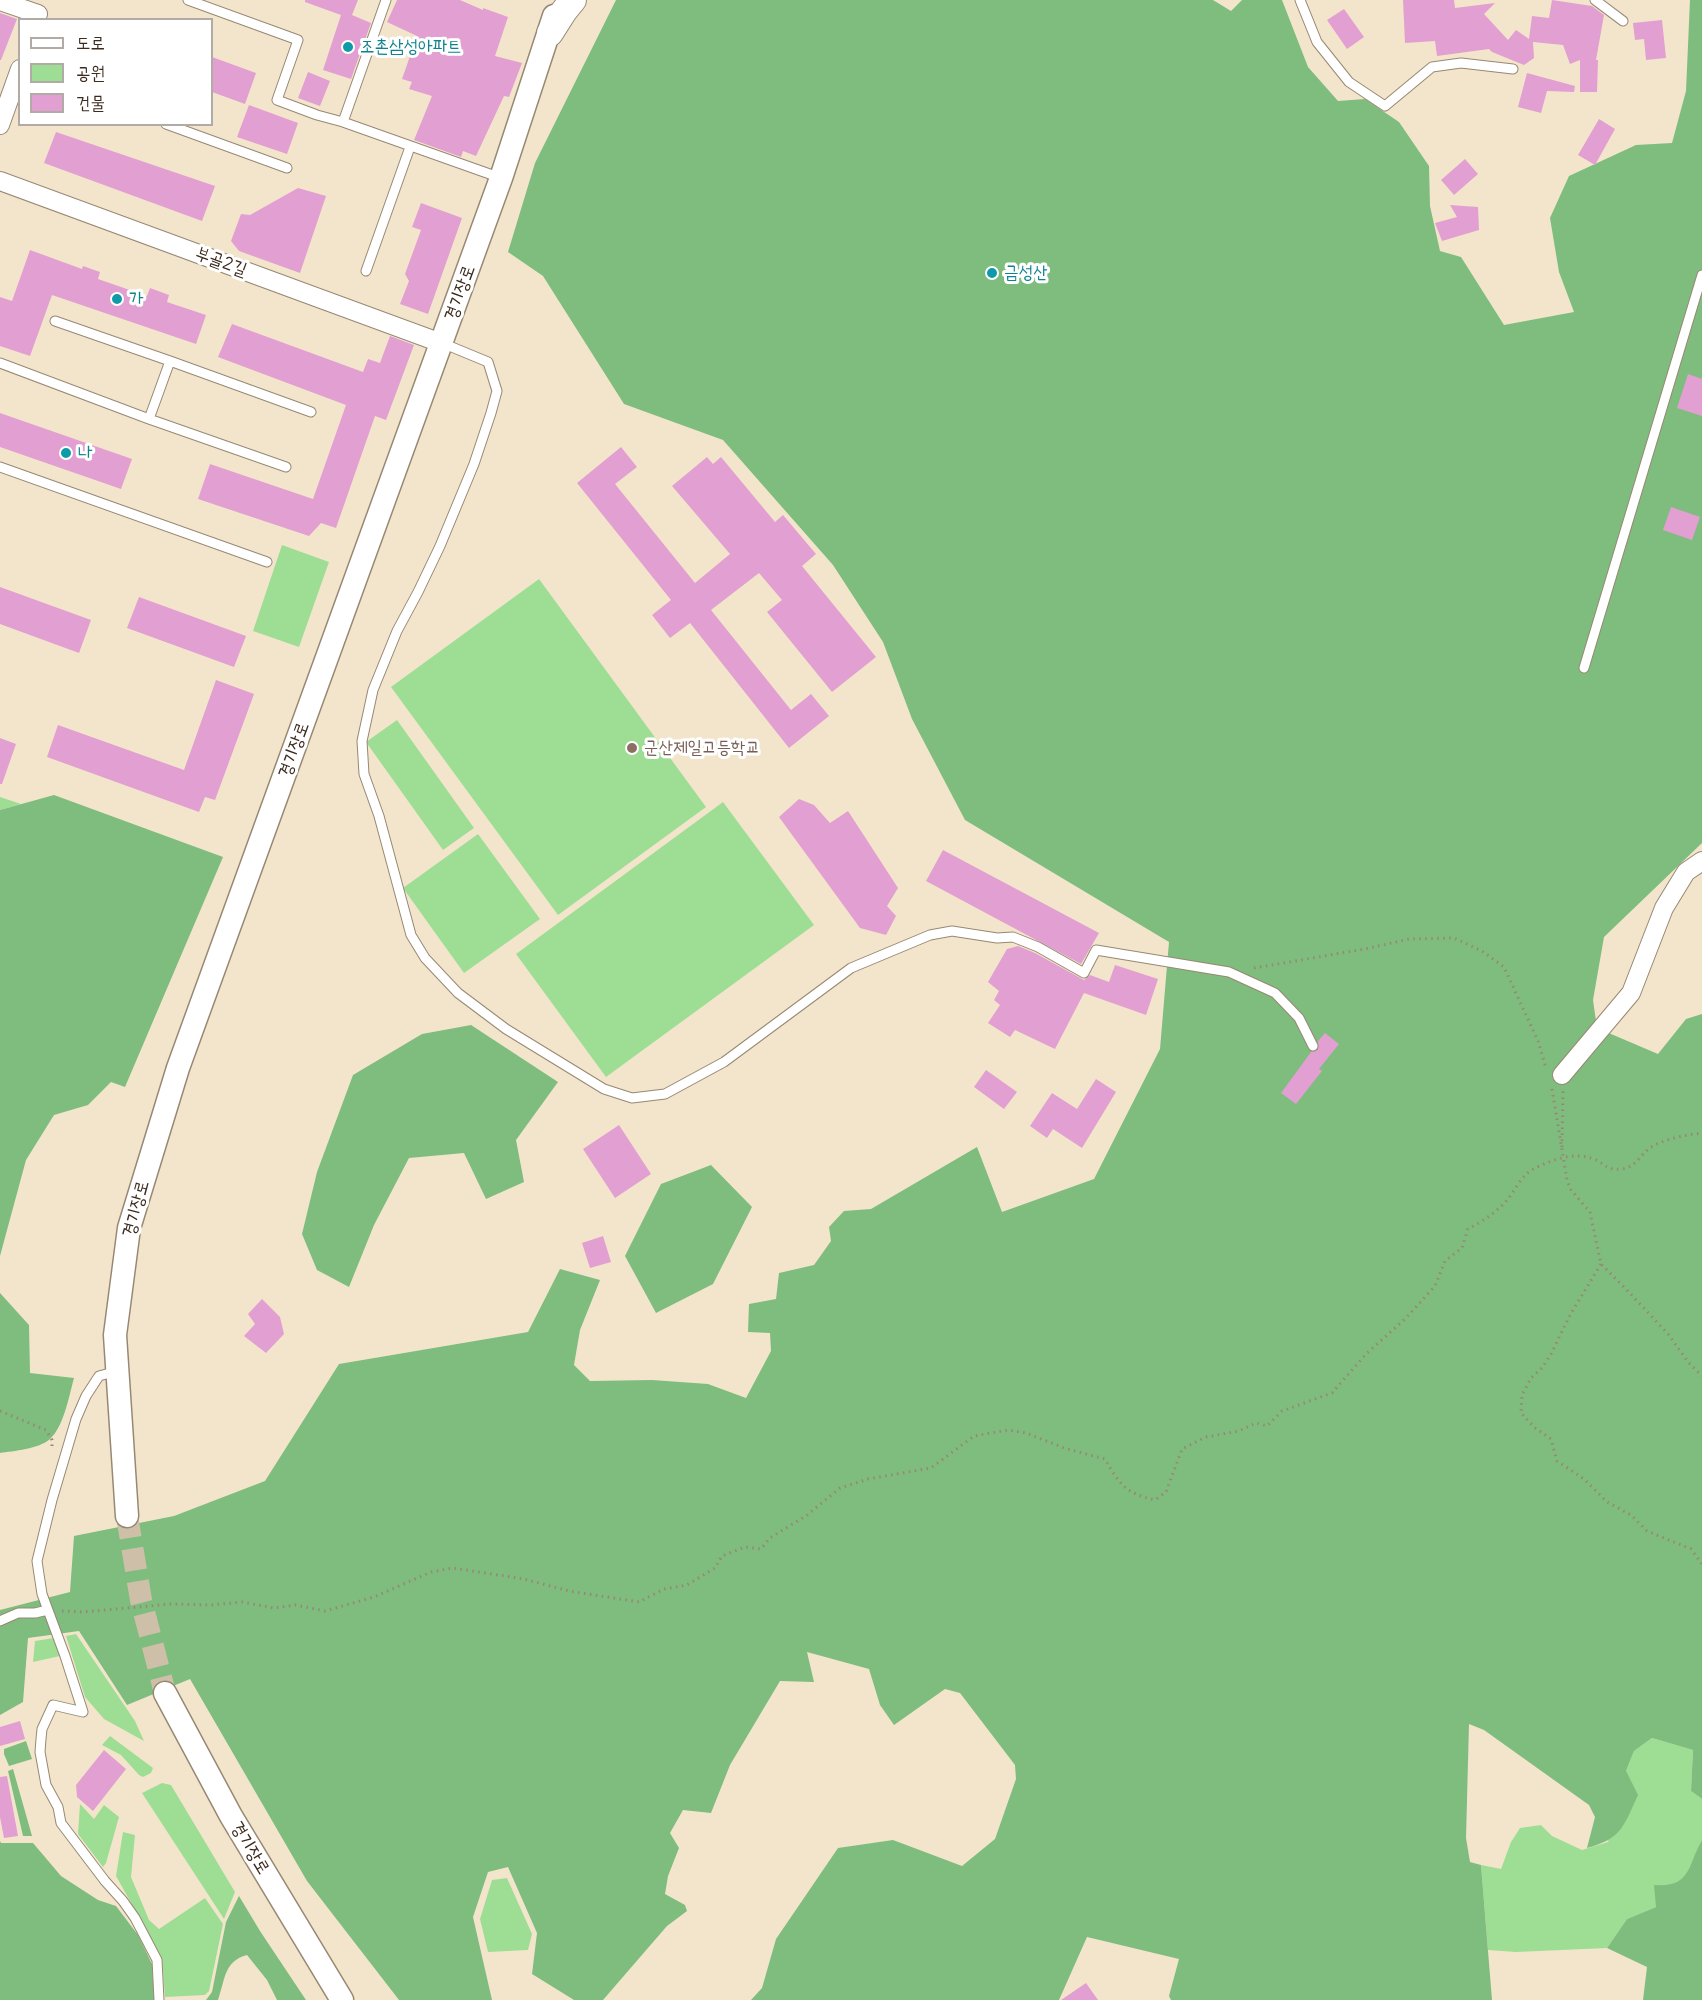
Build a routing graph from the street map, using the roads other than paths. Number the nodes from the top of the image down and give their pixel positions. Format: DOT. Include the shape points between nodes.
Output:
graph roads {
  1 [pos="188,0"];
  2 [pos="386,0"];
  3 [pos="573,0"];
  4 [pos="1299,0"];
  5 [pos="1595,0"];
  6 [pos="0,1"];
  7 [pos="39,11"];
  8 [pos="552,14"];
  9 [pos="1623,21"];
  10 [pos="1513,69"];
  11 [pos="18,73"];
  12 [pos="343,122"];
  13 [pos="0,125"];
  14 [pos="172,126"];
  15 [pos="410,147"];
  16 [pos="287,168"];
  17 [pos="501,178"];
  18 [pos="0,181"];
  19 [pos="366,270"];
  20 [pos="1702,275"];
  21 [pos="55,321"];
  22 [pos="441,343"];
  23 [pos="170,362"];
  24 [pos="0,363"];
  25 [pos="311,412"];
  26 [pos="149,419"];
  27 [pos="0,466"];
  28 [pos="286,467"];
  29 [pos="267,562"];
  30 [pos="1584,668"];
  31 [pos="1702,861"];
  32 [pos="1313,1046"];
  33 [pos="1554,1079"];
  34 [pos="117,1371"];
  35 [pos="127,1516"];
  36 [pos="48,1610"];
  37 [pos="0,1621"];
  38 [pos="165,1693"];
  39 [pos="159,2000"];
  40 [pos="342,2000"];
  1 -- 12 [label="lane" via="298,40 277,100"];
  2 -- 12 [label="lane"];
  3 -- 8 [label="main road" via="564,11"];
  4 -- 10 [label="lane" via="1317,42 1342,74 1385,106 1432,67 1461,63"];
  5 -- 9 [label="lane"];
  6 -- 7 [label="street"];
  8 -- 17 [label="street, 경기장로"];
  11 -- 13 [label="street"];
  12 -- 15 [label="lane"];
  14 -- 16 [label="lane"];
  15 -- 17 [label="lane"];
  15 -- 19 [label="lane"];
  17 -- 22 [label="street, 경기장로"];
  18 -- 22 [label="street, 부골2길"];
  20 -- 30 [label="lane"];
  21 -- 23 [label="lane"];
  22 -- 32 [label="lane" via="488,362 497,391 474,464 373,690 362,741 364,774 411,935 425,958 458,993 506,1029 604,1089 632,1098 665,1094 724,1062 851,968 930,935 952,931 1013,937 1084,973 1096,950 1229,972 1275,993 1299,1018"];
  22 -- 34 [label="street, 경기장로" via="178,1068 129,1228 115,1335"];
  23 -- 25 [label="lane"];
  23 -- 26 [label="lane"];
  24 -- 26 [label="lane"];
  26 -- 28 [label="lane"];
  27 -- 29 [label="lane"];
  31 -- 33 [label="street" via="1686,872 1664,908 1631,993"];
  34 -- 35 [label="street, 경기장로"];
  34 -- 36 [label="lane" via="99,1376 86,1396 61,1469 37,1561"];
  36 -- 37 [label="lane" via="18,1613"];
  36 -- 39 [label="lane" via="83,1713 53,1705 40,1739 46,1785 58,1807 61,1823 123,1901 157,1960"];
  38 -- 40 [label="street, 경기장로" via="231,1816"];
}
